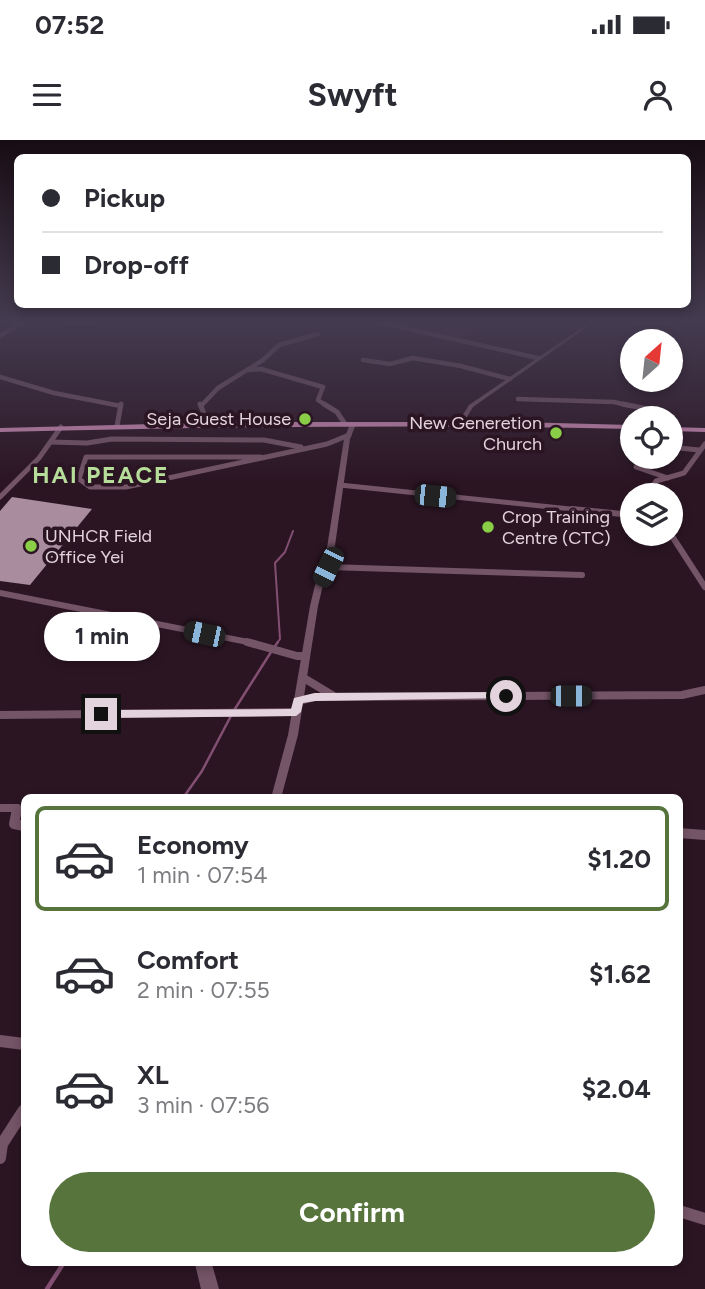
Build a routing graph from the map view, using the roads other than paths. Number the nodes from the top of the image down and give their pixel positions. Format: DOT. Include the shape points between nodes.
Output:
graph roads {
  1 [pos="238,376"];
  2 [pos="284,376"];
  3 [pos="497,376"];
  4 [pos="515,376"];
  5 [pos="0,377"];
  6 [pos="510,379"];
  7 [pos="518,399"];
  8 [pos="635,406"];
  9 [pos="200,424"];
  10 [pos="349,424"];
  11 [pos="460,424"];
  12 [pos="117,426"];
  13 [pos="61,427"];
  14 [pos="620,427"];
  15 [pos="683,429"];
  16 [pos="0,430"];
  17 [pos="705,430"];
  18 [pos="349,435"];
  19 [pos="51,442"];
  20 [pos="705,444"];
  21 [pos="308,448"];
  22 [pos="683,448"];
  23 [pos="699,450"];
  24 [pos="261,457"];
  25 [pos="642,469"];
  26 [pos="668,478"];
  27 [pos="655,483"];
  28 [pos="340,485"];
  29 [pos="0,497"];
  30 [pos="620,514"];
  31 [pos="679,546"];
  32 [pos="328,567"];
  33 [pos="695,571"];
  34 [pos="705,573"];
  35 [pos="582,575"];
  36 [pos="705,587"];
  37 [pos="0,593"];
  38 [pos="306,656"];
  39 [pos="302,677"];
  40 [pos="705,690"];
  41 [pos="340,697"];
  42 [pos="298,701"];
  43 [pos="296,712"];
  44 [pos="0,715"];
  45 [pos="277,794"];
  46 [pos="0,808"];
  47 [pos="21,825"];
  48 [pos="683,833"];
  49 [pos="705,835"];
  50 [pos="0,1041"];
  51 [pos="21,1044"];
  52 [pos="21,1115"];
  53 [pos="0,1158"];
  54 [pos="683,1212"];
  55 [pos="705,1219"];
  56 [pos="204,1266"];
  57 [pos="210,1289"];
  1 -- 9 [label="street" via="201,402 205,416"];
  2 -- 10 [label="street" via="323,387 318,400"];
  3 -- 6 [label="street"];
  4 -- 6 [label="street"];
  5 -- 12 [label="street" via="54,393 122,404"];
  6 -- 11 [label="street" via="471,406"];
  7 -- 8 [label="street"];
  9 -- 10 [label="main road"];
  9 -- 12 [label="main road"];
  10 -- 11 [label="main road"];
  10 -- 18 [label="street"];
  11 -- 14 [label="main road"];
  12 -- 13 [label="main road"];
  13 -- 16 [label="main road"];
  13 -- 19 [label="street"];
  15 -- 17 [label="main road"];
  18 -- 21 [label="street"];
  18 -- 28 [label="street"];
  19 -- 21 [label="street" via="264,439"];
  19 -- 29 [label="street"];
  20 -- 23 [label="street"];
  21 -- 24 [label="street"];
  22 -- 23 [label="street"];
  23 -- 26 [label="street" via="684,473"];
  24 -- 24 [label="street" via="126,487 90,487 78,475 86,457"];
  25 -- 26 [label="street"];
  26 -- 27 [label="street"];
  28 -- 30 [label="street"];
  28 -- 32 [label="street"];
  31 -- 33 [label="street"];
  32 -- 35 [label="street"];
  32 -- 38 [label="street" via="319,585"];
  33 -- 34 [label="street"];
  33 -- 36 [label="street"];
  37 -- 38 [label="street"];
  38 -- 39 [label="street"];
  39 -- 41 [label="street"];
  39 -- 42 [label="street"];
  40 -- 41 [label="street" via="682,695"];
  41 -- 42 [label="street"];
  42 -- 43 [label="street"];
  43 -- 44 [label="street"];
  43 -- 45 [label="street"];
  46 -- 47 [label="street" via="16,808 14,824"];
  48 -- 49 [label="street"];
  50 -- 51 [label="street"];
  52 -- 53 [label="street" via="2,1144"];
  54 -- 55 [label="street"];
  56 -- 57 [label="street"];
}
